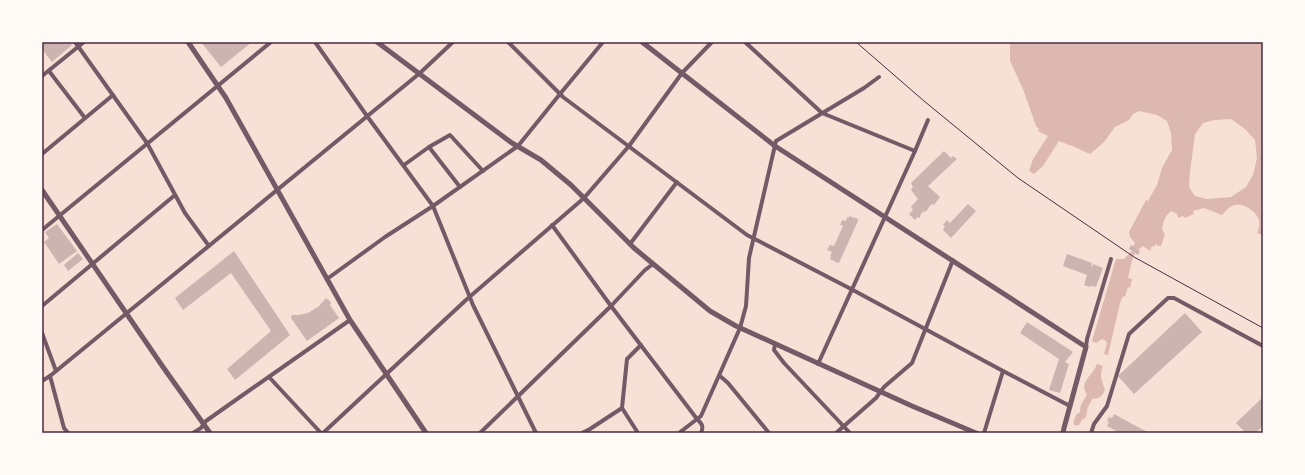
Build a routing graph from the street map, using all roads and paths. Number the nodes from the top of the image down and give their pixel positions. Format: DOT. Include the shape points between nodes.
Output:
graph roads {
  1 [pos="75,42"];
  2 [pos="84,42"];
  3 [pos="188,42"];
  4 [pos="271,42"];
  5 [pos="315,42"];
  6 [pos="377,42"];
  7 [pos="453,42"];
  8 [pos="508,42"];
  9 [pos="604,42"];
  10 [pos="642,42"];
  11 [pos="712,42"];
  12 [pos="744,42"];
  13 [pos="856,42"];
  14 [pos="79,47"];
  15 [pos="49,70"];
  16 [pos="682,73"];
  17 [pos="420,74"];
  18 [pos="42,76"];
  19 [pos="879,77"];
  20 [pos="218,85"];
  21 [pos="560,94"];
  22 [pos="113,95"];
  23 [pos="822,113"];
  24 [pos="367,116"];
  25 [pos="85,118"];
  26 [pos="928,120"];
  27 [pos="147,143"];
  28 [pos="518,146"];
  29 [pos="629,146"];
  30 [pos="775,146"];
  31 [pos="429,147"];
  32 [pos="915,150"];
  33 [pos="42,154"];
  34 [pos="404,165"];
  35 [pos="483,171"];
  36 [pos="677,182"];
  37 [pos="460,187"];
  38 [pos="42,190"];
  39 [pos="277,190"];
  40 [pos="175,195"];
  41 [pos="584,198"];
  42 [pos="433,206"];
  43 [pos="60,215"];
  44 [pos="885,217"];
  45 [pos="552,225"];
  46 [pos="42,230"];
  47 [pos="754,238"];
  48 [pos="630,244"];
  49 [pos="209,246"];
  50 [pos="1111,259"];
  51 [pos="953,260"];
  52 [pos="92,264"];
  53 [pos="653,264"];
  54 [pos="327,279"];
  55 [pos="851,289"];
  56 [pos="470,297"];
  57 [pos="42,306"];
  58 [pos="611,306"];
  59 [pos="124,316"];
  60 [pos="350,320"];
  61 [pos="740,328"];
  62 [pos="1263,328"];
  63 [pos="926,330"];
  64 [pos="42,333"];
  65 [pos="775,344"];
  66 [pos="641,345"];
  67 [pos="1086,346"];
  68 [pos="1263,346"];
  69 [pos="818,364"];
  70 [pos="56,371"];
  71 [pos="1003,371"];
  72 [pos="387,374"];
  73 [pos="50,376"];
  74 [pos="720,376"];
  75 [pos="269,377"];
  76 [pos="42,381"];
  77 [pos="880,392"];
  78 [pos="519,395"];
  79 [pos="1070,406"];
  80 [pos="622,408"];
  81 [pos="697,419"];
  82 [pos="203,424"];
  83 [pos="844,427"];
  84 [pos="68,433"];
  85 [pos="193,433"];
  86 [pos="210,433"];
  87 [pos="322,433"];
  88 [pos="426,433"];
  89 [pos="480,433"];
  90 [pos="536,433"];
  91 [pos="582,433"];
  92 [pos="638,433"];
  93 [pos="679,433"];
  94 [pos="701,433"];
  95 [pos="769,433"];
  96 [pos="836,433"];
  97 [pos="850,433"];
  98 [pos="976,433"];
  99 [pos="984,433"];
  100 [pos="1063,433"];
  101 [pos="1091,433"];
  1 -- 14 [label="street"];
  2 -- 14 [label="street"];
  3 -- 20 [label="street"];
  4 -- 20 [label="street"];
  5 -- 24 [label="street"];
  6 -- 17 [label="street"];
  7 -- 17 [label="street"];
  8 -- 21 [label="street"];
  9 -- 21 [label="street"];
  10 -- 16 [label="street"];
  11 -- 16 [label="street"];
  12 -- 23 [label="street"];
  13 -- 62 [label="path" via="1008,171 1134,257"];
  14 -- 15 [label="street"];
  14 -- 22 [label="street"];
  15 -- 18 [label="street"];
  15 -- 25 [label="street"];
  16 -- 29 [label="street"];
  16 -- 30 [label="street"];
  17 -- 24 [label="street"];
  17 -- 28 [label="street"];
  19 -- 23 [label="street"];
  20 -- 27 [label="street"];
  20 -- 39 [label="street"];
  21 -- 28 [label="street"];
  21 -- 29 [label="street"];
  22 -- 25 [label="street"];
  22 -- 27 [label="street"];
  23 -- 30 [label="street" via="776,141"];
  23 -- 32 [label="street"];
  24 -- 34 [label="street"];
  24 -- 39 [label="street"];
  25 -- 33 [label="street"];
  26 -- 32 [label="street"];
  27 -- 40 [label="street"];
  27 -- 43 [label="street"];
  28 -- 35 [label="street"];
  28 -- 41 [label="street" via="541,160"];
  29 -- 36 [label="street"];
  29 -- 41 [label="street"];
  30 -- 44 [label="street"];
  30 -- 47 [label="street"];
  31 -- 34 [label="street"];
  31 -- 35 [label="street" via="450,135"];
  31 -- 37 [label="street"];
  32 -- 44 [label="street"];
  34 -- 42 [label="street"];
  35 -- 37 [label="street"];
  36 -- 47 [label="street"];
  36 -- 48 [label="street"];
  37 -- 42 [label="street"];
  38 -- 43 [label="street"];
  39 -- 49 [label="street"];
  39 -- 54 [label="street"];
  40 -- 49 [label="street"];
  40 -- 52 [label="street"];
  41 -- 45 [label="street"];
  41 -- 48 [label="street"];
  42 -- 54 [label="street"];
  42 -- 56 [label="street"];
  43 -- 46 [label="street"];
  43 -- 52 [label="street"];
  44 -- 51 [label="street"];
  44 -- 55 [label="street"];
  45 -- 56 [label="street"];
  45 -- 58 [label="street"];
  47 -- 55 [label="street"];
  47 -- 61 [label="street" via="748,258 746,306"];
  48 -- 53 [label="street"];
  49 -- 59 [label="street"];
  50 -- 67 [label="street"];
  51 -- 63 [label="street"];
  51 -- 67 [label="street"];
  52 -- 57 [label="street"];
  52 -- 59 [label="street"];
  53 -- 58 [label="street"];
  53 -- 61 [label="street" via="714,313"];
  54 -- 60 [label="street"];
  55 -- 63 [label="street"];
  55 -- 69 [label="street"];
  56 -- 72 [label="street"];
  56 -- 78 [label="street"];
  58 -- 66 [label="street"];
  58 -- 78 [label="street"];
  59 -- 70 [label="street"];
  59 -- 82 [label="street"];
  60 -- 72 [label="street"];
  60 -- 75 [label="street"];
  61 -- 65 [label="street"];
  61 -- 74 [label="street"];
  63 -- 71 [label="street"];
  63 -- 77 [label="street" via="912,363"];
  64 -- 70 [label="street"];
  65 -- 69 [label="street"];
  65 -- 83 [label="street" via="774,350 784,363"];
  66 -- 80 [label="street" via="627,360"];
  66 -- 81 [label="street"];
  67 -- 79 [label="street"];
  68 -- 101 [label="street" via="1174,298 1168,298 1129,334 1107,406 1094,424"];
  69 -- 77 [label="street"];
  70 -- 73 [label="street"];
  71 -- 79 [label="street"];
  71 -- 99 [label="street"];
  72 -- 87 [label="street"];
  72 -- 88 [label="street"];
  73 -- 76 [label="street"];
  73 -- 84 [label="street" via="64,428"];
  74 -- 81 [label="street" via="701,416"];
  74 -- 95 [label="street"];
  75 -- 82 [label="street"];
  75 -- 87 [label="street"];
  77 -- 83 [label="street"];
  77 -- 98 [label="street"];
  78 -- 89 [label="street"];
  78 -- 90 [label="street"];
  79 -- 100 [label="street"];
  80 -- 91 [label="street"];
  80 -- 92 [label="street"];
  81 -- 93 [label="street"];
  81 -- 94 [label="street" via="703,427"];
  82 -- 85 [label="street"];
  82 -- 86 [label="street"];
  83 -- 96 [label="street"];
  83 -- 97 [label="street"];
}
